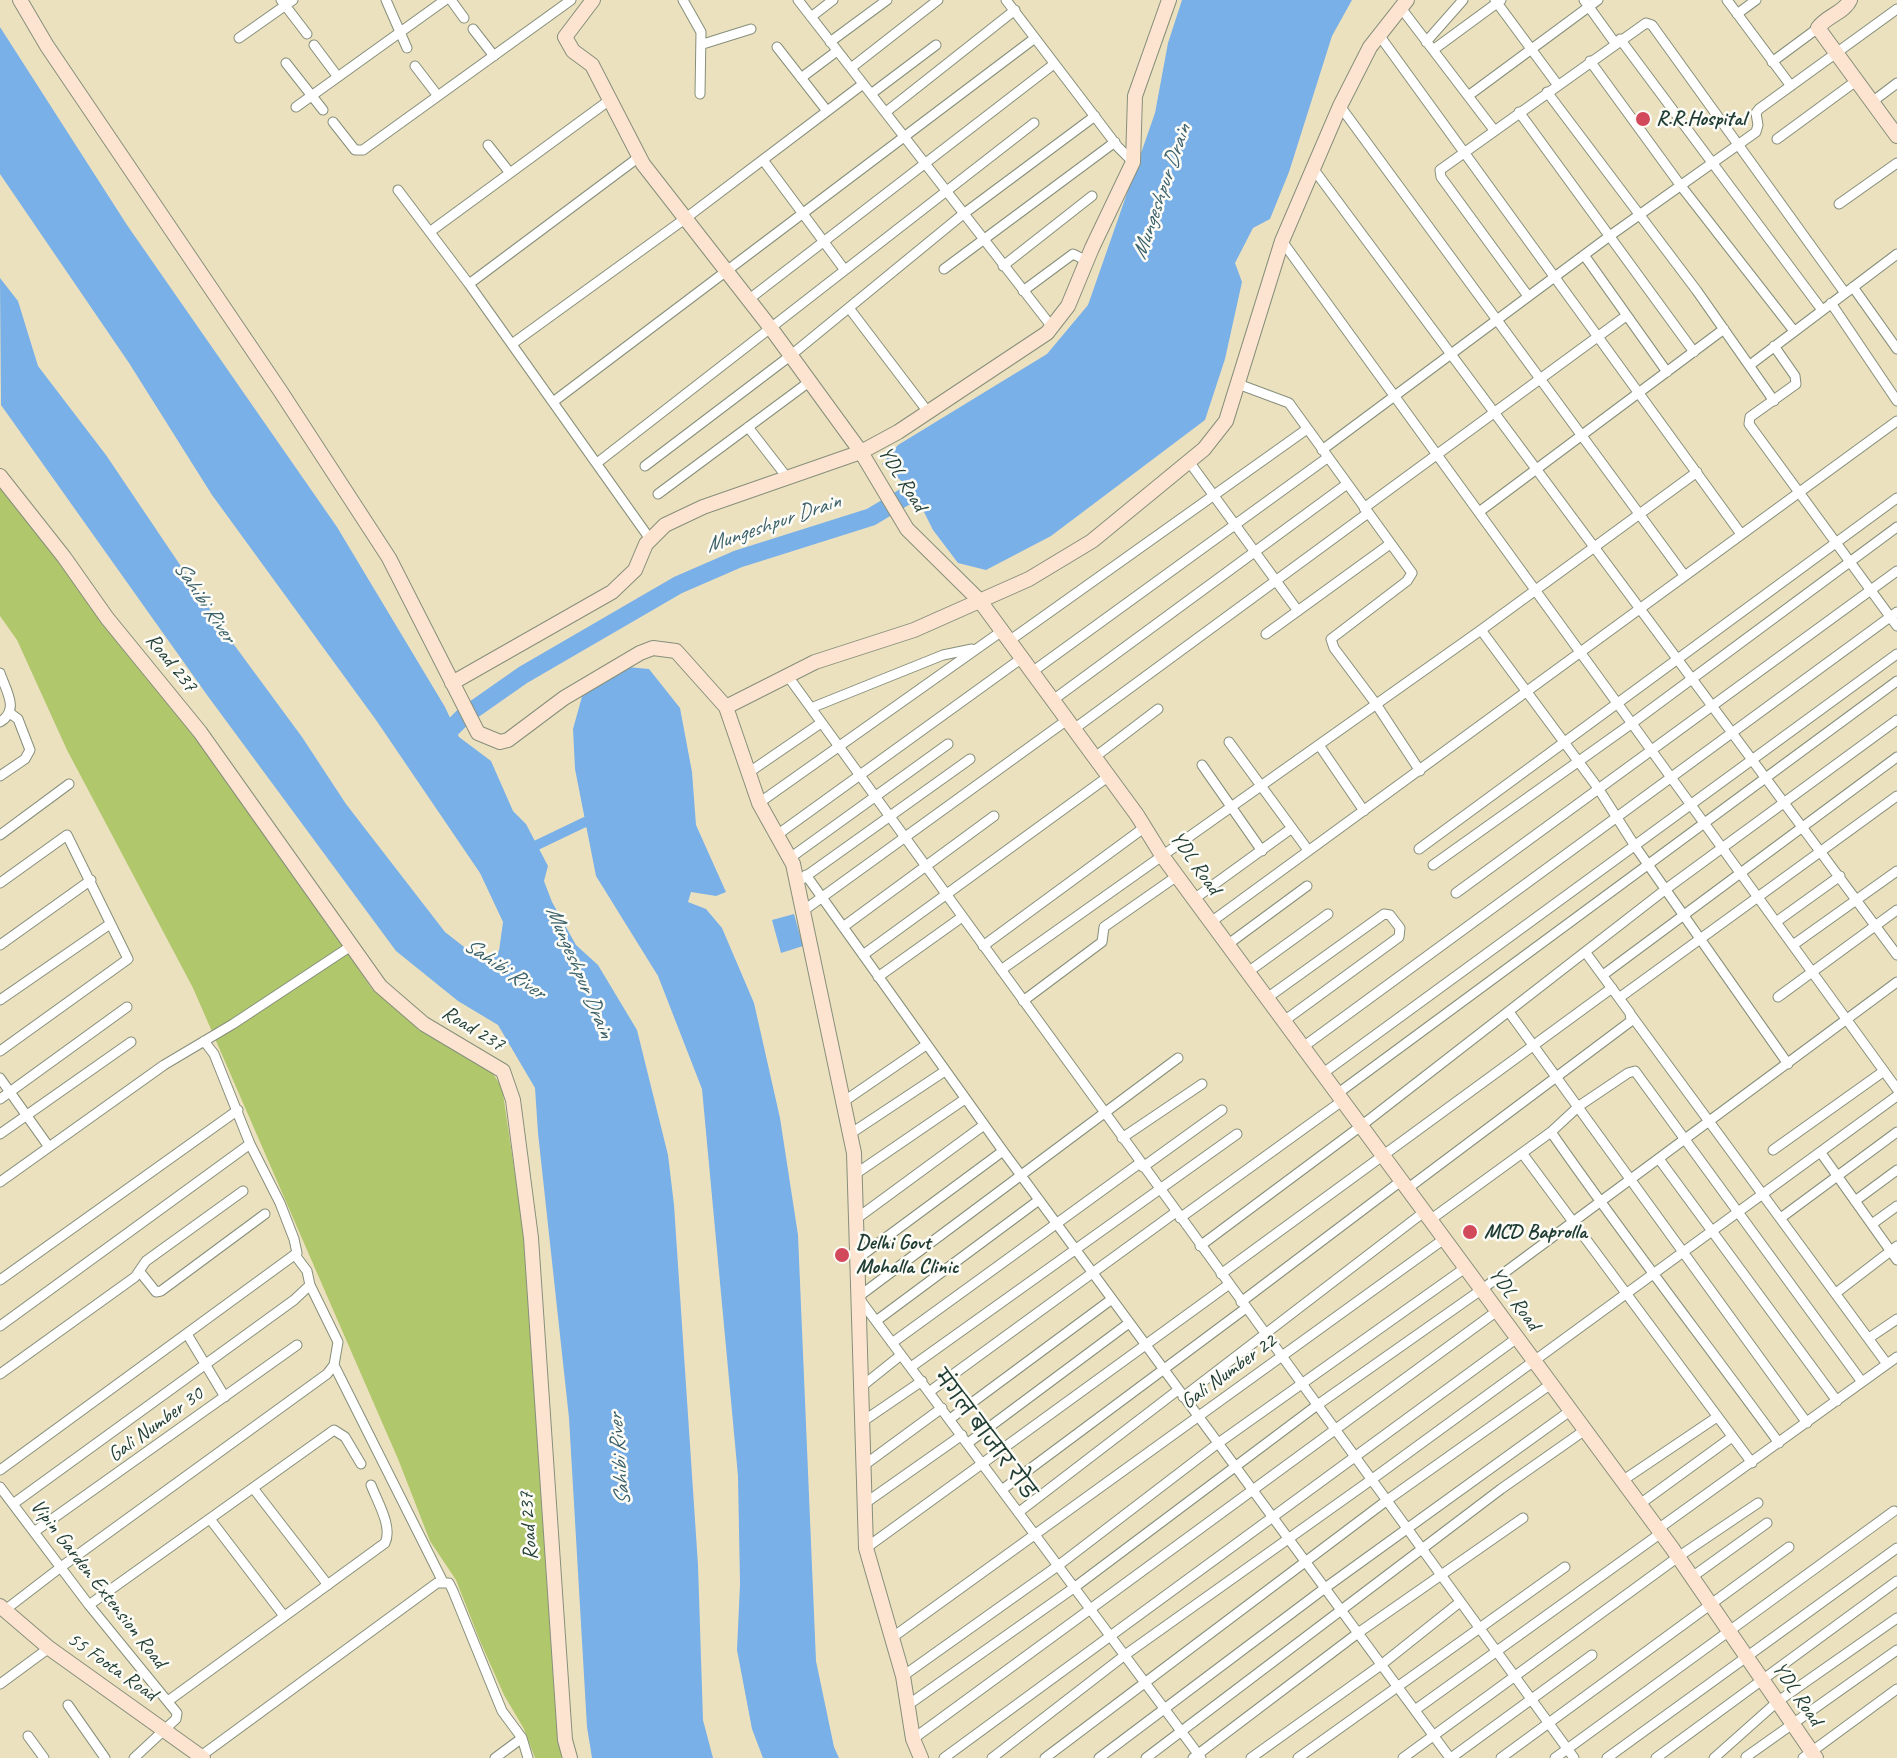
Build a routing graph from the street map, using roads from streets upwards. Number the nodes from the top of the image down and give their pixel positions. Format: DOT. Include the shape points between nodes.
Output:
graph roads {
  1 [pos="20,0"];
  2 [pos="386,0"];
  3 [pos="445,0"];
  4 [pos="451,0"];
  5 [pos="571,0"];
  6 [pos="593,0"];
  7 [pos="798,0"];
  8 [pos="833,0"];
  9 [pos="887,0"];
  10 [pos="938,0"];
  11 [pos="1006,0"];
  12 [pos="1169,0"];
  13 [pos="1463,0"];
  14 [pos="1598,0"];
  15 [pos="1727,0"];
  16 [pos="1756,0"];
  17 [pos="1850,0"];
  18 [pos="683,1"];
  19 [pos="1498,1"];
  20 [pos="286,2"];
  21 [pos="1586,3"];
  22 [pos="1404,4"];
  23 [pos="1897,9"];
  24 [pos="1015,10"];
  25 [pos="1737,14"];
  26 [pos="811,17"];
  27 [pos="464,18"];
  28 [pos="1818,28"];
  29 [pos="473,29"];
  30 [pos="751,29"];
  31 [pos="400,32"];
  32 [pos="307,34"];
  33 [pos="1379,35"];
  34 [pos="238,38"];
  35 [pos="1035,38"];
  36 [pos="1617,41"];
  37 [pos="830,42"];
  38 [pos="703,44"];
  39 [pos="314,45"];
  40 [pos="936,45"];
  41 [pos="1430,46"];
  42 [pos="777,47"];
  43 [pos="407,48"];
  44 [pos="1532,49"];
  45 [pos="837,51"];
  46 [pos="1836,53"];
  47 [pos="494,56"];
  48 [pos="1590,61"];
  49 [pos="1772,62"];
  50 [pos="286,63"];
  51 [pos="1054,64"];
  52 [pos="415,66"];
  53 [pos="851,68"];
  54 [pos="338,77"];
  55 [pos="801,78"];
  56 [pos="1856,81"];
  57 [pos="1897,83"];
  58 [pos="863,84"];
  59 [pos="1557,84"];
  60 [pos="1791,86"];
  61 [pos="1547,92"];
  62 [pos="700,93"];
  63 [pos="871,94"];
  64 [pos="312,96"];
  65 [pos="438,96"];
  66 [pos="1468,96"];
  67 [pos="611,99"];
  68 [pos="1872,102"];
  69 [pos="1340,106"];
  70 [pos="296,107"];
  71 [pos="323,110"];
  72 [pos="827,111"];
  73 [pos="886,112"];
  74 [pos="1519,112"];
  75 [pos="1095,116"];
  76 [pos="333,122"];
  77 [pos="1034,123"];
  78 [pos="1895,128"];
  79 [pos="1494,130"];
  80 [pos="905,138"];
  81 [pos="1777,139"];
  82 [pos="1115,142"];
  83 [pos="488,145"];
  84 [pos="1739,145"];
  85 [pos="1465,150"];
  86 [pos="639,157"];
  87 [pos="763,160"];
  88 [pos="1133,162"];
  89 [pos="923,163"];
  90 [pos="1897,163"];
  91 [pos="1711,165"];
  92 [pos="1312,167"];
  93 [pos="510,173"];
  94 [pos="1681,186"];
  95 [pos="398,190"];
  96 [pos="944,191"];
  97 [pos="1092,196"];
  98 [pos="1839,204"];
  99 [pos="804,215"];
  100 [pos="1640,215"];
  101 [pos="962,216"];
  102 [pos="686,218"];
  103 [pos="431,231"];
  104 [pos="1611,235"];
  105 [pos="983,240"];
  106 [pos="823,241"];
  107 [pos="1282,242"];
  108 [pos="1897,254"];
  109 [pos="1584,255"];
  110 [pos="1087,261"];
  111 [pos="1003,266"];
  112 [pos="844,269"];
  113 [pos="944,269"];
  114 [pos="727,273"];
  115 [pos="1556,276"];
  116 [pos="469,284"];
  117 [pos="1849,290"];
  118 [pos="1023,291"];
  119 [pos="1528,296"];
  120 [pos="748,300"];
  121 [pos="1831,303"];
  122 [pos="849,308"];
  123 [pos="1822,310"];
  124 [pos="1626,316"];
  125 [pos="1496,319"];
  126 [pos="770,327"];
  127 [pos="1052,327"];
  128 [pos="1724,329"];
  129 [pos="1794,331"];
  130 [pos="1599,336"];
  131 [pos="512,344"];
  132 [pos="1774,346"];
  133 [pos="1897,349"];
  134 [pos="1694,352"];
  135 [pos="1450,353"];
  136 [pos="790,356"];
  137 [pos="1750,365"];
  138 [pos="1667,372"];
  139 [pos="1540,379"];
  140 [pos="809,382"];
  141 [pos="1238,384"];
  142 [pos="1640,394"];
  143 [pos="1394,395"];
  144 [pos="1774,400"];
  145 [pos="1897,401"];
  146 [pos="554,402"];
  147 [pos="928,412"];
  148 [pos="1495,413"];
  149 [pos="1897,421"];
  150 [pos="748,427"];
  151 [pos="1307,429"];
  152 [pos="1582,436"];
  153 [pos="861,452"];
  154 [pos="1325,454"];
  155 [pos="1437,454"];
  156 [pos="597,463"];
  157 [pos="1190,463"];
  158 [pos="645,466"];
  159 [pos="1537,469"];
  160 [pos="1697,472"];
  161 [pos="0,476"];
  162 [pos="786,476"];
  163 [pos="1347,484"];
  164 [pos="1798,493"];
  165 [pos="658,494"];
  166 [pos="1215,495"];
  167 [pos="1897,498"];
  168 [pos="1366,511"];
  169 [pos="1479,512"];
  170 [pos="1640,514"];
  171 [pos="1238,525"];
  172 [pos="1897,527"];
  173 [pos="1741,534"];
  174 [pos="650,539"];
  175 [pos="1836,543"];
  176 [pos="1390,544"];
  177 [pos="1595,548"];
  178 [pos="1256,551"];
  179 [pos="1850,562"];
  180 [pos="1897,571"];
  181 [pos="1684,574"];
  182 [pos="1277,580"];
  183 [pos="1536,590"];
  184 [pos="1870,591"];
  185 [pos="980,602"];
  186 [pos="1640,607"];
  187 [pos="1298,611"];
  188 [pos="1894,615"];
  189 [pos="1897,626"];
  190 [pos="1481,630"];
  191 [pos="1266,634"];
  192 [pos="1005,636"];
  193 [pos="974,649"];
  194 [pos="1580,651"];
  195 [pos="1897,654"];
  196 [pos="1022,658"];
  197 [pos="1678,659"];
  198 [pos="1032,672"];
  199 [pos="0,673"];
  200 [pos="787,675"];
  201 [pos="1692,678"];
  202 [pos="1897,681"];
  203 [pos="452,684"];
  204 [pos="1527,691"];
  205 [pos="1053,700"];
  206 [pos="1376,704"];
  207 [pos="1617,704"];
  208 [pos="1713,705"];
  209 [pos="726,707"];
  210 [pos="811,708"];
  211 [pos="1158,709"];
  212 [pos="11,714"];
  213 [pos="1897,720"];
  214 [pos="0,722"];
  215 [pos="821,723"];
  216 [pos="1071,724"];
  217 [pos="1631,724"];
  218 [pos="1733,733"];
  219 [pos="1229,742"];
  220 [pos="1566,743"];
  221 [pos="948,744"];
  222 [pos="1319,745"];
  223 [pos="838,746"];
  224 [pos="1650,750"];
  225 [pos="1095,757"];
  226 [pos="1897,757"];
  227 [pos="970,759"];
  228 [pos="1753,760"];
  229 [pos="1578,762"];
  230 [pos="1202,765"];
  231 [pos="1420,771"];
  232 [pos="748,773"];
  233 [pos="859,775"];
  234 [pos="0,776"];
  235 [pos="1109,776"];
  236 [pos="1766,777"];
  237 [pos="1671,778"];
  238 [pos="69,784"];
  239 [pos="1261,785"];
  240 [pos="1598,789"];
  241 [pos="1897,796"];
  242 [pos="875,797"];
  243 [pos="1785,802"];
  244 [pos="759,803"];
  245 [pos="1691,806"];
  246 [pos="1231,807"];
  247 [pos="1364,811"];
  248 [pos="889,816"];
  249 [pos="994,816"];
  250 [pos="1618,817"];
  251 [pos="1703,822"];
  252 [pos="1803,826"];
  253 [pos="1145,827"];
  254 [pos="1292,828"];
  255 [pos="0,835"];
  256 [pos="777,835"];
  257 [pos="906,839"];
  258 [pos="1635,846"];
  259 [pos="1722,848"];
  260 [pos="1419,849"];
  261 [pos="1262,850"];
  262 [pos="1308,850"];
  263 [pos="1823,852"];
  264 [pos="1163,857"];
  265 [pos="790,858"];
  266 [pos="1648,864"];
  267 [pos="1433,865"];
  268 [pos="926,867"];
  269 [pos="1739,872"];
  270 [pos="1897,872"];
  271 [pos="1177,876"];
  272 [pos="1840,876"];
  273 [pos="802,878"];
  274 [pos="91,880"];
  275 [pos="0,884"];
  276 [pos="1307,886"];
  277 [pos="1666,889"];
  278 [pos="1456,893"];
  279 [pos="945,894"];
  280 [pos="1758,897"];
  281 [pos="822,898"];
  282 [pos="1194,899"];
  283 [pos="1857,900"];
  284 [pos="1897,910"];
  285 [pos="803,911"];
  286 [pos="1328,914"];
  287 [pos="1684,914"];
  288 [pos="962,917"];
  289 [pos="1210,922"];
  290 [pos="1776,922"];
  291 [pos="110,924"];
  292 [pos="1876,926"];
  293 [pos="843,927"];
  294 [pos="1701,938"];
  295 [pos="0,945"];
  296 [pos="1227,945"];
  297 [pos="1793,945"];
  298 [pos="351,946"];
  299 [pos="983,946"];
  300 [pos="1587,952"];
  301 [pos="863,955"];
  302 [pos="1897,955"];
  303 [pos="1001,970"];
  304 [pos="1812,971"];
  305 [pos="1248,972"];
  306 [pos="1603,975"];
  307 [pos="878,977"];
  308 [pos="1897,982"];
  309 [pos="1612,987"];
  310 [pos="1778,997"];
  311 [pos="1267,998"];
  312 [pos="1619,998"];
  313 [pos="0,1000"];
  314 [pos="1023,1000"];
  315 [pos="127,1007"];
  316 [pos="1509,1012"];
  317 [pos="1631,1015"];
  318 [pos="1846,1020"];
  319 [pos="1284,1022"];
  320 [pos="204,1041"];
  321 [pos="131,1042"];
  322 [pos="926,1045"];
  323 [pos="1533,1046"];
  324 [pos="1303,1047"];
  325 [pos="0,1051"];
  326 [pos="1178,1058"];
  327 [pos="1788,1064"];
  328 [pos="945,1071"];
  329 [pos="1884,1071"];
  330 [pos="1322,1074"];
  331 [pos="1556,1077"];
  332 [pos="0,1078"];
  333 [pos="1202,1084"];
  334 [pos="1897,1089"];
  335 [pos="8,1093"];
  336 [pos="1897,1096"];
  337 [pos="1339,1097"];
  338 [pos="0,1099"];
  339 [pos="965,1099"];
  340 [pos="843,1102"];
  341 [pos="1579,1106"];
  342 [pos="238,1110"];
  343 [pos="1222,1110"];
  344 [pos="1104,1113"];
  345 [pos="25,1116"];
  346 [pos="1711,1121"];
  347 [pos="984,1125"];
  348 [pos="1361,1126"];
  349 [pos="1551,1132"];
  350 [pos="1897,1132"];
  351 [pos="0,1134"];
  352 [pos="850,1134"];
  353 [pos="1237,1134"];
  354 [pos="1122,1138"];
  355 [pos="1685,1140"];
  356 [pos="250,1144"];
  357 [pos="49,1147"];
  358 [pos="1773,1150"];
  359 [pos="1003,1151"];
  360 [pos="1522,1153"];
  361 [pos="1821,1153"];
  362 [pos="1382,1156"];
  363 [pos="1659,1159"];
  364 [pos="1142,1165"];
  365 [pos="1897,1170"];
  366 [pos="1021,1174"];
  367 [pos="854,1175"];
  368 [pos="1838,1176"];
  369 [pos="1629,1181"];
  370 [pos="0,1182"];
  371 [pos="1404,1185"];
  372 [pos="1159,1189"];
  373 [pos="243,1191"];
  374 [pos="1765,1194"];
  375 [pos="1039,1200"];
  376 [pos="1855,1201"];
  377 [pos="1600,1202"];
  378 [pos="1897,1206"];
  379 [pos="265,1214"];
  380 [pos="1737,1214"];
  381 [pos="1178,1215"];
  382 [pos="1426,1216"];
  383 [pos="1782,1217"];
  384 [pos="856,1219"];
  385 [pos="1574,1221"];
  386 [pos="1056,1223"];
  387 [pos="1872,1224"];
  388 [pos="1713,1232"];
  389 [pos="1444,1239"];
  390 [pos="1200,1246"];
  391 [pos="1894,1248"];
  392 [pos="1075,1249"];
  393 [pos="1683,1253"];
  394 [pos="295,1255"];
  395 [pos="857,1258"];
  396 [pos="1897,1260"];
  397 [pos="1465,1268"];
  398 [pos="140,1272"];
  399 [pos="1093,1274"];
  400 [pos="1221,1274"];
  401 [pos="1656,1274"];
  402 [pos="0,1280"];
  403 [pos="310,1285"];
  404 [pos="1228,1285"];
  405 [pos="1481,1290"];
  406 [pos="1836,1293"];
  407 [pos="1626,1295"];
  408 [pos="858,1297"];
  409 [pos="1112,1299"];
  410 [pos="1243,1305"];
  411 [pos="1497,1311"];
  412 [pos="1897,1319"];
  413 [pos="876,1321"];
  414 [pos="1129,1323"];
  415 [pos="0,1326"];
  416 [pos="187,1334"];
  417 [pos="1265,1335"];
  418 [pos="1517,1338"];
  419 [pos="1869,1338"];
  420 [pos="892,1342"];
  421 [pos="297,1345"];
  422 [pos="1145,1345"];
  423 [pos="902,1355"];
  424 [pos="1280,1357"];
  425 [pos="1897,1357"];
  426 [pos="1533,1360"];
  427 [pos="1887,1364"];
  428 [pos="334,1365"];
  429 [pos="205,1366"];
  430 [pos="910,1367"];
  431 [pos="1163,1369"];
  432 [pos="0,1374"];
  433 [pos="921,1382"];
  434 [pos="1862,1382"];
  435 [pos="1551,1384"];
  436 [pos="1301,1385"];
  437 [pos="861,1387"];
  438 [pos="929,1392"];
  439 [pos="1180,1393"];
  440 [pos="225,1397"];
  441 [pos="1837,1401"];
  442 [pos="1316,1406"];
  443 [pos="942,1408"];
  444 [pos="1570,1411"];
  445 [pos="1198,1417"];
  446 [pos="1717,1417"];
  447 [pos="950,1419"];
  448 [pos="862,1422"];
  449 [pos="1807,1422"];
  450 [pos="1333,1429"];
  451 [pos="1585,1430"];
  452 [pos="962,1435"];
  453 [pos="1732,1437"];
  454 [pos="968,1443"];
  455 [pos="1779,1443"];
  456 [pos="1217,1444"];
  457 [pos="1353,1457"];
  458 [pos="1752,1463"];
  459 [pos="361,1464"];
  460 [pos="984,1464"];
  461 [pos="863,1466"];
  462 [pos="1235,1467"];
  463 [pos="0,1470"];
  464 [pos="1371,1480"];
  465 [pos="1622,1481"];
  466 [pos="371,1485"];
  467 [pos="0,1487"];
  468 [pos="253,1488"];
  469 [pos="1003,1489"];
  470 [pos="1251,1489"];
  471 [pos="1386,1501"];
  472 [pos="1758,1503"];
  473 [pos="13,1504"];
  474 [pos="864,1504"];
  475 [pos="1640,1504"];
  476 [pos="1894,1511"];
  477 [pos="1019,1512"];
  478 [pos="1271,1516"];
  479 [pos="1523,1518"];
  480 [pos="210,1519"];
  481 [pos="1767,1523"];
  482 [pos="1407,1529"];
  483 [pos="1659,1531"];
  484 [pos="34,1532"];
  485 [pos="1036,1535"];
  486 [pos="1287,1538"];
  487 [pos="1789,1547"];
  488 [pos="866,1548"];
  489 [pos="1897,1548"];
  490 [pos="1422,1550"];
  491 [pos="1678,1557"];
  492 [pos="1305,1562"];
  493 [pos="1059,1565"];
  494 [pos="61,1567"];
  495 [pos="1565,1567"];
  496 [pos="1441,1575"];
  497 [pos="1692,1577"];
  498 [pos="1897,1581"];
  499 [pos="443,1582"];
  500 [pos="328,1585"];
  501 [pos="1075,1587"];
  502 [pos="1325,1588"];
  503 [pos="1460,1602"];
  504 [pos="1710,1603"];
  505 [pos="89,1605"];
  506 [pos="3,1608"];
  507 [pos="1091,1609"];
  508 [pos="1342,1611"];
  509 [pos="285,1616"];
  510 [pos="1897,1618"];
  511 [pos="1480,1629"];
  512 [pos="1728,1630"];
  513 [pos="1358,1634"];
  514 [pos="1111,1636"];
  515 [pos="893,1637"];
  516 [pos="49,1648"];
  517 [pos="1496,1650"];
  518 [pos="1897,1650"];
  519 [pos="1125,1655"];
  520 [pos="1592,1655"];
  521 [pos="1746,1656"];
  522 [pos="1382,1665"];
  523 [pos="903,1676"];
  524 [pos="1515,1677"];
  525 [pos="1145,1682"];
  526 [pos="1763,1682"];
  527 [pos="0,1684"];
  528 [pos="1398,1687"];
  529 [pos="1897,1689"];
  530 [pos="1532,1700"];
  531 [pos="168,1701"];
  532 [pos="1777,1702"];
  533 [pos="68,1705"];
  534 [pos="908,1705"];
  535 [pos="1164,1708"];
  536 [pos="1415,1710"];
  537 [pos="1792,1723"];
  538 [pos="1549,1724"];
  539 [pos="165,1730"];
  540 [pos="1180,1730"];
  541 [pos="1434,1735"];
  542 [pos="28,1736"];
  543 [pos="522,1738"];
  544 [pos="913,1738"];
  545 [pos="1567,1749"];
  546 [pos="1810,1756"];
  547 [pos="202,1757"];
  548 [pos="1198,1757"];
  549 [pos="1746,1757"];
  550 [pos="44,1758"];
  551 [pos="105,1758"];
  552 [pos="134,1758"];
  553 [pos="495,1758"];
  554 [pos="528,1758"];
  555 [pos="570,1758"];
  556 [pos="921,1758"];
  557 [pos="944,1758"];
  558 [pos="992,1758"];
  559 [pos="1045,1758"];
  560 [pos="1099,1758"];
  561 [pos="1146,1758"];
  562 [pos="1251,1758"];
  563 [pos="1298,1758"];
  564 [pos="1402,1758"];
  565 [pos="1450,1758"];
  566 [pos="1501,1758"];
  567 [pos="1555,1758"];
  568 [pos="1574,1758"];
  569 [pos="1607,1758"];
  570 [pos="1656,1758"];
  571 [pos="1714,1758"];
  1 -- 203 [label="street" via="389,558"];
  2 -- 31 [label="street"];
  3 -- 31 [label="street"];
  4 -- 27 [label="street"];
  5 -- 47 [label="street"];
  6 -- 67 [label="street, YDL Road" via="565,37 573,51 592,65"];
  7 -- 26 [label="street"];
  8 -- 26 [label="street"];
  9 -- 37 [label="street"];
  10 -- 53 [label="street"];
  11 -- 24 [label="street"];
  12 -- 88 [label="street" via="1135,96"];
  13 -- 41 [label="street"];
  14 -- 21 [label="street"];
  15 -- 25 [label="street"];
  16 -- 25 [label="street"];
  17 -- 28 [label="street"];
  18 -- 38 [label="street" via="701,32"];
  19 -- 41 [label="street"];
  19 -- 44 [label="street"];
  20 -- 32 [label="street"];
  20 -- 34 [label="street"];
  21 -- 36 [label="street"];
  21 -- 44 [label="street"];
  22 -- 33 [label="street"];
  22 -- 41 [label="street"];
  23 -- 46 [label="street"];
  24 -- 35 [label="street"];
  24 -- 73 [label="street"];
  25 -- 49 [label="street"];
  26 -- 37 [label="street"];
  28 -- 46 [label="street"];
  28 -- 49 [label="street"];
  29 -- 47 [label="street"];
  30 -- 38 [label="street"];
  31 -- 43 [label="street"];
  31 -- 54 [label="street"];
  33 -- 69 [label="street"];
  33 -- 85 [label="street"];
  35 -- 51 [label="street"];
  35 -- 80 [label="street"];
  36 -- 48 [label="street"];
  36 -- 84 [label="street" via="1642,23 1652,25"];
  36 -- 91 [label="street"];
  37 -- 45 [label="street"];
  38 -- 62 [label="street"];
  39 -- 54 [label="street"];
  40 -- 63 [label="street"];
  41 -- 66 [label="street"];
  42 -- 55 [label="street"];
  44 -- 59 [label="street"];
  44 -- 66 [label="street"];
  45 -- 53 [label="street"];
  45 -- 55 [label="street"];
  46 -- 56 [label="street"];
  46 -- 60 [label="street"];
  47 -- 65 [label="street"];
  48 -- 59 [label="street"];
  48 -- 94 [label="street"];
  49 -- 60 [label="street"];
  50 -- 64 [label="street"];
  51 -- 75 [label="street"];
  51 -- 89 [label="street"];
  52 -- 65 [label="street"];
  53 -- 58 [label="street"];
  54 -- 64 [label="street"];
  55 -- 72 [label="street"];
  56 -- 68 [label="street"];
  56 -- 81 [label="street"];
  57 -- 68 [label="street"];
  58 -- 63 [label="street"];
  58 -- 72 [label="street"];
  59 -- 61 [label="street"];
  60 -- 84 [label="street" via="1756,113 1758,129"];
  61 -- 74 [label="street"];
  61 -- 100 [label="street"];
  63 -- 73 [label="street"];
  64 -- 70 [label="street"];
  64 -- 71 [label="street"];
  65 -- 76 [label="street" via="359,151 352,148"];
  66 -- 79 [label="street"];
  67 -- 86 [label="street, YDL Road"];
  67 -- 93 [label="street"];
  68 -- 78 [label="street"];
  69 -- 92 [label="street"];
  69 -- 125 [label="street"];
  72 -- 87 [label="street"];
  73 -- 80 [label="street"];
  74 -- 79 [label="street"];
  74 -- 104 [label="street"];
  75 -- 82 [label="street"];
  75 -- 101 [label="street"];
  77 -- 96 [label="street"];
  79 -- 85 [label="street"];
  80 -- 89 [label="street"];
  80 -- 99 [label="street"];
  82 -- 88 [label="street"];
  82 -- 105 [label="street"];
  83 -- 93 [label="street"];
  84 -- 91 [label="street"];
  84 -- 117 [label="street"];
  85 -- 115 [label="street"];
  85 -- 119 [label="street" via="1440,170 1441,177"];
  86 -- 102 [label="street, YDL Road"];
  86 -- 116 [label="street"];
  87 -- 99 [label="street"];
  87 -- 102 [label="street"];
  88 -- 110 [label="street"];
  89 -- 96 [label="street"];
  89 -- 106 [label="street"];
  90 -- 98 [label="street"];
  91 -- 94 [label="street"];
  91 -- 123 [label="street"];
  92 -- 107 [label="street"];
  92 -- 135 [label="street"];
  93 -- 103 [label="street"];
  94 -- 100 [label="street"];
  94 -- 129 [label="street"];
  95 -- 103 [label="street"];
  96 -- 101 [label="street"];
  96 -- 112 [label="street"];
  97 -- 111 [label="street"];
  99 -- 106 [label="street"];
  99 -- 114 [label="street"];
  100 -- 104 [label="street"];
  100 -- 128 [label="street"];
  101 -- 105 [label="street"];
  101 -- 122 [label="street"];
  102 -- 114 [label="street, YDL Road"];
  102 -- 131 [label="street"];
  103 -- 116 [label="street"];
  104 -- 109 [label="street"];
  104 -- 134 [label="street"];
  105 -- 111 [label="street"];
  105 -- 113 [label="street"];
  106 -- 112 [label="street"];
  106 -- 120 [label="street"];
  107 -- 141 [label="street"];
  107 -- 143 [label="street"];
  108 -- 117 [label="street"];
  109 -- 115 [label="street"];
  109 -- 124 [label="street"];
  110 -- 118 [label="street" via="1073,254"];
  110 -- 127 [label="street" via="1068,306"];
  111 -- 118 [label="street"];
  112 -- 126 [label="street"];
  114 -- 120 [label="street, YDL Road"];
  114 -- 146 [label="street"];
  115 -- 119 [label="street"];
  115 -- 130 [label="street"];
  116 -- 131 [label="street"];
  117 -- 121 [label="street"];
  117 -- 133 [label="street"];
  118 -- 127 [label="street"];
  119 -- 125 [label="street"];
  120 -- 126 [label="street, YDL Road"];
  121 -- 123 [label="street"];
  121 -- 145 [label="street"];
  122 -- 136 [label="street"];
  122 -- 147 [label="street"];
  123 -- 129 [label="street"];
  124 -- 130 [label="street"];
  124 -- 138 [label="street"];
  125 -- 135 [label="street"];
  125 -- 139 [label="street"];
  126 -- 136 [label="street, YDL Road"];
  126 -- 156 [label="street"];
  127 -- 147 [label="street"];
  128 -- 134 [label="street"];
  128 -- 137 [label="street"];
  129 -- 132 [label="street"];
  130 -- 139 [label="street"];
  130 -- 142 [label="street"];
  131 -- 146 [label="street"];
  132 -- 137 [label="street"];
  132 -- 144 [label="street" via="1797,381"];
  134 -- 138 [label="street"];
  135 -- 143 [label="street"];
  135 -- 148 [label="street"];
  136 -- 140 [label="street, YDL Road"];
  136 -- 158 [label="street"];
  137 -- 144 [label="street"];
  138 -- 142 [label="street"];
  139 -- 148 [label="street"];
  139 -- 152 [label="street"];
  140 -- 150 [label="street"];
  140 -- 153 [label="street, YDL Road"];
  141 -- 151 [label="street" via="1284,400"];
  141 -- 157 [label="street" via="1223,427"];
  142 -- 152 [label="street"];
  142 -- 160 [label="street"];
  143 -- 154 [label="street"];
  143 -- 155 [label="street"];
  144 -- 164 [label="street" via="1748,421"];
  146 -- 156 [label="street"];
  147 -- 153 [label="street"];
  148 -- 155 [label="street"];
  148 -- 159 [label="street"];
  149 -- 164 [label="street"];
  150 -- 162 [label="street"];
  150 -- 165 [label="street"];
  151 -- 154 [label="street"];
  151 -- 166 [label="street"];
  152 -- 159 [label="street"];
  152 -- 170 [label="street"];
  153 -- 162 [label="street"];
  153 -- 185 [label="street, YDL Road" via="912,535"];
  154 -- 163 [label="street"];
  154 -- 171 [label="street"];
  155 -- 168 [label="street"];
  155 -- 169 [label="street"];
  156 -- 174 [label="street"];
  157 -- 166 [label="street"];
  157 -- 185 [label="street" via="1084,547"];
  159 -- 169 [label="street"];
  159 -- 177 [label="street"];
  160 -- 170 [label="street"];
  160 -- 173 [label="street"];
  161 -- 298 [label="street, Road 237" via="107,618 200,732"];
  162 -- 174 [label="street" via="703,507 665,525"];
  163 -- 168 [label="street"];
  163 -- 178 [label="street"];
  164 -- 173 [label="street"];
  164 -- 175 [label="street"];
  166 -- 171 [label="street"];
  166 -- 192 [label="street"];
  167 -- 175 [label="street"];
  168 -- 176 [label="street"];
  168 -- 182 [label="street"];
  169 -- 183 [label="street"];
  170 -- 177 [label="street"];
  170 -- 181 [label="street"];
  171 -- 178 [label="street"];
  171 -- 198 [label="street"];
  172 -- 179 [label="street"];
  173 -- 181 [label="street"];
  174 -- 203 [label="street" via="637,568 612,592"];
  175 -- 179 [label="street"];
  175 -- 197 [label="street"];
  176 -- 187 [label="street"];
  176 -- 206 [label="street" via="1412,577 1331,639"];
  177 -- 183 [label="street"];
  177 -- 186 [label="street"];
  178 -- 182 [label="street"];
  178 -- 205 [label="street"];
  179 -- 184 [label="street"];
  179 -- 201 [label="street"];
  180 -- 184 [label="street"];
  181 -- 186 [label="street"];
  182 -- 187 [label="street"];
  182 -- 216 [label="street"];
  183 -- 190 [label="street"];
  183 -- 194 [label="street"];
  184 -- 188 [label="street"];
  184 -- 208 [label="street"];
  185 -- 192 [label="street, YDL Road"];
  185 -- 200 [label="street"];
  186 -- 194 [label="street"];
  186 -- 197 [label="street"];
  187 -- 191 [label="street"];
  188 -- 189 [label="street"];
  188 -- 218 [label="street"];
  190 -- 204 [label="street"];
  190 -- 206 [label="street"];
  192 -- 193 [label="street"];
  192 -- 196 [label="street, YDL Road"];
  193 -- 210 [label="street" via="943,656"];
  193 -- 223 [label="street"];
  194 -- 204 [label="street"];
  194 -- 207 [label="street"];
  195 -- 228 [label="street"];
  196 -- 198 [label="street, YDL Road"];
  196 -- 233 [label="street"];
  197 -- 201 [label="street"];
  197 -- 207 [label="street"];
  198 -- 205 [label="street, YDL Road"];
  199 -- 212 [label="street"];
  200 -- 209 [label="street"];
  200 -- 210 [label="street"];
  201 -- 208 [label="street"];
  201 -- 217 [label="street"];
  202 -- 236 [label="street"];
  203 -- 209 [label="street" via="478,733 500,742 572,693 653,648 676,651"];
  204 -- 220 [label="street"];
  204 -- 231 [label="street"];
  205 -- 216 [label="street, YDL Road"];
  206 -- 222 [label="street"];
  206 -- 231 [label="street"];
  207 -- 217 [label="street"];
  207 -- 220 [label="street"];
  208 -- 218 [label="street"];
  208 -- 224 [label="street"];
  209 -- 232 [label="street"];
  210 -- 215 [label="street"];
  211 -- 225 [label="street"];
  212 -- 214 [label="street"];
  212 -- 234 [label="street" via="18,719 30,750 25,759"];
  213 -- 243 [label="street"];
  215 -- 223 [label="street"];
  215 -- 232 [label="street"];
  216 -- 225 [label="street, YDL Road"];
  216 -- 257 [label="street"];
  217 -- 224 [label="street"];
  217 -- 229 [label="street"];
  218 -- 228 [label="street"];
  218 -- 237 [label="street"];
  219 -- 239 [label="street"];
  220 -- 229 [label="street"];
  220 -- 260 [label="street"];
  221 -- 242 [label="street"];
  222 -- 239 [label="street"];
  222 -- 247 [label="street"];
  223 -- 233 [label="street"];
  223 -- 244 [label="street"];
  224 -- 237 [label="street"];
  224 -- 240 [label="street"];
  225 -- 235 [label="street, YDL Road"];
  226 -- 252 [label="street"];
  227 -- 248 [label="street"];
  228 -- 236 [label="street"];
  228 -- 245 [label="street"];
  229 -- 240 [label="street"];
  229 -- 267 [label="street"];
  230 -- 246 [label="street"];
  231 -- 247 [label="street"];
  232 -- 244 [label="street"];
  233 -- 242 [label="street"];
  233 -- 256 [label="street"];
  235 -- 253 [label="street, YDL Road"];
  235 -- 279 [label="street"];
  236 -- 243 [label="street"];
  236 -- 251 [label="street"];
  237 -- 245 [label="street"];
  237 -- 250 [label="street"];
  238 -- 255 [label="street"];
  239 -- 246 [label="street"];
  239 -- 254 [label="street"];
  240 -- 250 [label="street"];
  240 -- 278 [label="street"];
  241 -- 263 [label="street"];
  242 -- 248 [label="street"];
  242 -- 265 [label="street"];
  243 -- 252 [label="street"];
  243 -- 259 [label="street"];
  244 -- 256 [label="street"];
  245 -- 251 [label="street"];
  245 -- 258 [label="street"];
  246 -- 261 [label="street"];
  246 -- 264 [label="street"];
  247 -- 262 [label="street"];
  248 -- 257 [label="street"];
  248 -- 273 [label="street"];
  249 -- 268 [label="street"];
  250 -- 258 [label="street"];
  250 -- 324 [label="street"];
  251 -- 259 [label="street"];
  251 -- 266 [label="street"];
  252 -- 263 [label="street"];
  252 -- 269 [label="street"];
  253 -- 264 [label="street, YDL Road"];
  253 -- 299 [label="street"];
  254 -- 261 [label="street"];
  254 -- 262 [label="street"];
  256 -- 265 [label="street"];
  257 -- 268 [label="street"];
  257 -- 281 [label="street"];
  258 -- 266 [label="street"];
  258 -- 330 [label="street"];
  259 -- 269 [label="street"];
  259 -- 277 [label="street"];
  261 -- 282 [label="street"];
  262 -- 289 [label="street"];
  263 -- 272 [label="street"];
  263 -- 280 [label="street"];
  264 -- 271 [label="street, YDL Road"];
  264 -- 303 [label="street"];
  265 -- 273 [label="street"];
  266 -- 277 [label="street"];
  266 -- 337 [label="street"];
  268 -- 279 [label="street"];
  268 -- 293 [label="street"];
  269 -- 280 [label="street"];
  269 -- 287 [label="street"];
  270 -- 283 [label="street"];
  271 -- 282 [label="street, YDL Road"];
  271 -- 314 [label="street" via="1104,927 1102,942"];
  272 -- 283 [label="street"];
  272 -- 290 [label="street"];
  273 -- 281 [label="street"];
  273 -- 285 [label="street"];
  274 -- 275 [label="street" via="67,835"];
  274 -- 291 [label="street"];
  274 -- 295 [label="street"];
  276 -- 296 [label="street"];
  277 -- 287 [label="street"];
  277 -- 300 [label="street"];
  279 -- 288 [label="street"];
  279 -- 301 [label="street"];
  280 -- 290 [label="street"];
  280 -- 294 [label="street"];
  281 -- 285 [label="street"];
  281 -- 293 [label="street"];
  282 -- 289 [label="street, YDL Road"];
  283 -- 292 [label="street"];
  283 -- 297 [label="street"];
  284 -- 292 [label="street"];
  285 -- 340 [label="street"];
  286 -- 305 [label="street"];
  287 -- 294 [label="street"];
  287 -- 306 [label="street"];
  288 -- 299 [label="street"];
  288 -- 307 [label="street"];
  289 -- 296 [label="street, YDL Road"];
  290 -- 297 [label="street"];
  291 -- 313 [label="street"];
  291 -- 325 [label="street" via="128,959"];
  292 -- 302 [label="street"];
  292 -- 304 [label="street"];
  293 -- 301 [label="street"];
  294 -- 312 [label="street"];
  294 -- 327 [label="street"];
  296 -- 305 [label="street, YDL Road"];
  297 -- 304 [label="street"];
  298 -- 320 [label="street"];
  298 -- 555 [label="street, Road 237" via="380,986 424,1024 503,1071 513,1100 531,1238 564,1728"];
  299 -- 303 [label="street"];
  300 -- 306 [label="street"];
  300 -- 316 [label="street"];
  301 -- 307 [label="street"];
  303 -- 314 [label="street"];
  304 -- 310 [label="street"];
  304 -- 318 [label="street"];
  305 -- 311 [label="street, YDL Road"];
  306 -- 309 [label="street"];
  307 -- 322 [label="street"];
  308 -- 318 [label="street"];
  309 -- 312 [label="street"];
  309 -- 323 [label="street"];
  311 -- 319 [label="street, YDL Road"];
  311 -- 319 [label="street" via="1384,914 1390,915 1400,928 1399,937"];
  312 -- 317 [label="street"];
  314 -- 344 [label="street"];
  315 -- 335 [label="street"];
  316 -- 323 [label="street"];
  316 -- 348 [label="street"];
  317 -- 331 [label="street" via="1627,1025"];
  317 -- 346 [label="street"];
  318 -- 327 [label="street"];
  318 -- 329 [label="street"];
  319 -- 324 [label="street, YDL Road"];
  320 -- 342 [label="street" via="214,1054"];
  320 -- 357 [label="street"];
  321 -- 345 [label="street"];
  322 -- 328 [label="street"];
  322 -- 340 [label="street"];
  323 -- 331 [label="street"];
  323 -- 362 [label="street"];
  324 -- 330 [label="street, YDL Road"];
  326 -- 344 [label="street"];
  327 -- 346 [label="street"];
  328 -- 339 [label="street"];
  328 -- 352 [label="street"];
  329 -- 334 [label="street"];
  329 -- 358 [label="street"];
  330 -- 337 [label="street, YDL Road"];
  331 -- 341 [label="street"];
  331 -- 371 [label="street"];
  332 -- 335 [label="street"];
  333 -- 354 [label="street"];
  335 -- 338 [label="street"];
  335 -- 345 [label="street"];
  336 -- 361 [label="street"];
  337 -- 348 [label="street, YDL Road"];
  337 -- 381 [label="street"];
  339 -- 347 [label="street"];
  339 -- 367 [label="street"];
  340 -- 352 [label="street"];
  341 -- 349 [label="street"];
  341 -- 355 [label="street" via="1635,1071"];
  341 -- 369 [label="street"];
  342 -- 356 [label="street"];
  342 -- 402 [label="street"];
  343 -- 364 [label="street"];
  344 -- 354 [label="street"];
  344 -- 366 [label="street"];
  345 -- 351 [label="street"];
  345 -- 357 [label="street"];
  346 -- 355 [label="street"];
  346 -- 374 [label="street"];
  347 -- 359 [label="street"];
  347 -- 384 [label="street"];
  348 -- 362 [label="street, YDL Road"];
  348 -- 390 [label="street"];
  349 -- 360 [label="street"];
  349 -- 377 [label="street"];
  350 -- 368 [label="street"];
  352 -- 367 [label="street"];
  353 -- 372 [label="street"];
  354 -- 364 [label="street"];
  355 -- 363 [label="street"];
  355 -- 380 [label="street"];
  356 -- 394 [label="street" via="280,1203 297,1247"];
  356 -- 415 [label="street"];
  357 -- 370 [label="street"];
  359 -- 366 [label="street"];
  359 -- 395 [label="street"];
  360 -- 382 [label="street"];
  360 -- 385 [label="street"];
  361 -- 368 [label="street"];
  361 -- 374 [label="street"];
  362 -- 371 [label="street, YDL Road"];
  362 -- 400 [label="street"];
  363 -- 369 [label="street"];
  363 -- 388 [label="street"];
  364 -- 372 [label="street"];
  364 -- 386 [label="street"];
  365 -- 376 [label="street"];
  366 -- 375 [label="street"];
  366 -- 408 [label="street"];
  367 -- 384 [label="street"];
  368 -- 376 [label="street"];
  368 -- 383 [label="street"];
  369 -- 377 [label="street"];
  369 -- 393 [label="street"];
  371 -- 382 [label="street, YDL Road"];
  371 -- 410 [label="street"];
  372 -- 381 [label="street"];
  372 -- 392 [label="street"];
  373 -- 398 [label="street" via="146,1261"];
  374 -- 380 [label="street"];
  374 -- 383 [label="street"];
  375 -- 386 [label="street"];
  375 -- 413 [label="street"];
  376 -- 387 [label="street"];
  377 -- 385 [label="street"];
  377 -- 401 [label="street"];
  378 -- 387 [label="street"];
  379 -- 398 [label="street" via="160,1291 156,1292"];
  380 -- 388 [label="street"];
  380 -- 434 [label="street"];
  381 -- 390 [label="street"];
  381 -- 399 [label="street"];
  382 -- 389 [label="street, YDL Road"];
  382 -- 417 [label="street"];
  383 -- 406 [label="street"];
  384 -- 395 [label="street"];
  385 -- 405 [label="street"];
  385 -- 407 [label="street"];
  386 -- 392 [label="street"];
  386 -- 420 [label="street"];
  387 -- 391 [label="street"];
  388 -- 393 [label="street"];
  388 -- 441 [label="street"];
  389 -- 397 [label="street, YDL Road"];
  389 -- 424 [label="street, Gali Number 22"];
  390 -- 400 [label="street"];
  391 -- 396 [label="street"];
  391 -- 406 [label="street"];
  392 -- 399 [label="street"];
  392 -- 430 [label="street"];
  393 -- 401 [label="street"];
  393 -- 449 [label="street"];
  394 -- 403 [label="street" via="307,1270"];
  394 -- 416 [label="street"];
  395 -- 408 [label="street"];
  397 -- 405 [label="street, YDL Road"];
  397 -- 436 [label="street"];
  398 -- 432 [label="street"];
  399 -- 409 [label="street"];
  399 -- 438 [label="street"];
  400 -- 404 [label="street"];
  401 -- 407 [label="street"];
  401 -- 455 [label="street"];
  403 -- 428 [label="street" via="338,1342"];
  403 -- 429 [label="street"];
  404 -- 410 [label="street"];
  404 -- 422 [label="street"];
  405 -- 411 [label="street, YDL Road"];
  405 -- 442 [label="street"];
  406 -- 419 [label="street"];
  407 -- 426 [label="street"];
  407 -- 446 [label="street"];
  408 -- 413 [label="street, मंगल बाजार रोड"];
  408 -- 437 [label="street"];
  409 -- 414 [label="street"];
  409 -- 447 [label="street"];
  410 -- 417 [label="street"];
  410 -- 431 [label="street"];
  411 -- 418 [label="street, YDL Road"];
  411 -- 450 [label="street"];
  412 -- 419 [label="street"];
  413 -- 420 [label="street, मंगल बाजार रोड"];
  414 -- 422 [label="street"];
  414 -- 454 [label="street"];
  416 -- 429 [label="street"];
  416 -- 463 [label="street"];
  417 -- 424 [label="street"];
  417 -- 439 [label="street"];
  418 -- 426 [label="street, YDL Road"];
  418 -- 457 [label="street"];
  419 -- 427 [label="street"];
  420 -- 423 [label="street, मंगल बाजार रोड"];
  421 -- 440 [label="street, Gali Number 30"];
  422 -- 431 [label="street"];
  422 -- 460 [label="street"];
  423 -- 430 [label="street, मंगल बाजार रोड"];
  423 -- 437 [label="street"];
  424 -- 436 [label="street"];
  424 -- 445 [label="street, Gali Number 22"];
  425 -- 427 [label="street"];
  426 -- 435 [label="street, YDL Road"];
  426 -- 464 [label="street"];
  427 -- 434 [label="street"];
  428 -- 494 [label="street" via="327,1374"];
  428 -- 499 [label="street"];
  429 -- 440 [label="street"];
  429 -- 473 [label="street"];
  430 -- 433 [label="street, मंगल बाजार रोड"];
  431 -- 439 [label="street"];
  431 -- 469 [label="street"];
  433 -- 438 [label="street, मंगल बाजार रोड"];
  433 -- 448 [label="street"];
  434 -- 441 [label="street"];
  435 -- 444 [label="street, YDL Road"];
  435 -- 471 [label="street"];
  436 -- 442 [label="street"];
  436 -- 456 [label="street"];
  437 -- 448 [label="street"];
  438 -- 443 [label="street, मंगल बाजार रोड"];
  439 -- 445 [label="street"];
  439 -- 477 [label="street"];
  440 -- 484 [label="street, Gali Number 30"];
  441 -- 449 [label="street"];
  442 -- 450 [label="street"];
  442 -- 462 [label="street"];
  443 -- 447 [label="street, मंगल बाजार रोड"];
  443 -- 461 [label="street"];
  444 -- 451 [label="street, YDL Road"];
  444 -- 482 [label="street"];
  445 -- 456 [label="street"];
  445 -- 485 [label="street, Gali Number 22"];
  446 -- 453 [label="street"];
  446 -- 465 [label="street"];
  447 -- 452 [label="street, मंगल बाजार रोड"];
  448 -- 461 [label="street"];
  449 -- 455 [label="street"];
  450 -- 457 [label="street"];
  450 -- 470 [label="street"];
  451 -- 465 [label="street, YDL Road"];
  451 -- 490 [label="street"];
  452 -- 454 [label="street, मंगल बाजार रोड"];
  452 -- 474 [label="street"];
  453 -- 458 [label="street"];
  453 -- 475 [label="street"];
  454 -- 460 [label="street, मंगल बाजार रोड"];
  455 -- 458 [label="street"];
  456 -- 462 [label="street"];
  456 -- 493 [label="street"];
  457 -- 464 [label="street"];
  457 -- 478 [label="street"];
  458 -- 483 [label="street"];
  459 -- 468 [label="street" via="345,1437 334,1430"];
  460 -- 469 [label="street, मंगल बाजार रोड"];
  460 -- 488 [label="street"];
  461 -- 474 [label="street"];
  462 -- 470 [label="street"];
  462 -- 501 [label="street"];
  464 -- 471 [label="street"];
  464 -- 486 [label="street"];
  465 -- 475 [label="street, YDL Road"];
  466 -- 500 [label="street" via="388,1536 385,1543"];
  467 -- 473 [label="street, Vipin Garden Extension Road"];
  468 -- 480 [label="street"];
  468 -- 500 [label="street"];
  469 -- 477 [label="street, मंगल बाजार रोड"];
  470 -- 478 [label="street"];
  470 -- 507 [label="street"];
  471 -- 482 [label="street"];
  471 -- 492 [label="street"];
  472 -- 491 [label="street"];
  473 -- 484 [label="street, Vipin Garden Extension Road"];
  474 -- 488 [label="street"];
  475 -- 483 [label="street, YDL Road"];
  476 -- 512 [label="street"];
  477 -- 485 [label="street, मंगल बाजार रोड"];
  478 -- 486 [label="street"];
  478 -- 514 [label="street"];
  479 -- 496 [label="street"];
  480 -- 505 [label="street"];
  480 -- 509 [label="street"];
  481 -- 497 [label="street"];
  482 -- 490 [label="street"];
  482 -- 502 [label="street"];
  483 -- 491 [label="street, YDL Road"];
  483 -- 517 [label="street"];
  484 -- 494 [label="street, Vipin Garden Extension Road"];
  485 -- 493 [label="street, मंगल बाजार रोड"];
  485 -- 515 [label="street, Gali Number 22"];
  486 -- 492 [label="street"];
  486 -- 519 [label="street"];
  487 -- 504 [label="street"];
  488 -- 515 [label="street"];
  489 -- 521 [label="street"];
  490 -- 496 [label="street"];
  490 -- 508 [label="street"];
  491 -- 497 [label="street, YDL Road"];
  491 -- 524 [label="street"];
  492 -- 502 [label="street"];
  492 -- 525 [label="street"];
  493 -- 501 [label="street, मंगल बाजार रोड"];
  493 -- 523 [label="street"];
  494 -- 505 [label="street, Vipin Garden Extension Road"];
  494 -- 506 [label="street"];
  495 -- 511 [label="street"];
  496 -- 503 [label="street"];
  496 -- 513 [label="street"];
  497 -- 504 [label="street, YDL Road"];
  498 -- 526 [label="street"];
  499 -- 543 [label="street" via="449,1583 453,1591 502,1711"];
  499 -- 547 [label="street"];
  500 -- 509 [label="street"];
  501 -- 507 [label="street, मंगल बाजार रोड"];
  501 -- 534 [label="street"];
  502 -- 508 [label="street"];
  502 -- 535 [label="street"];
  503 -- 511 [label="street"];
  503 -- 522 [label="street"];
  504 -- 512 [label="street, YDL Road"];
  504 -- 538 [label="street"];
  505 -- 531 [label="street, Vipin Garden Extension Road"];
  506 -- 516 [label="street, 55 Foota Road"];
  507 -- 514 [label="street, मंगल बाजार रोड"];
  507 -- 544 [label="street"];
  508 -- 513 [label="street"];
  508 -- 540 [label="street"];
  509 -- 531 [label="street"];
  510 -- 532 [label="street"];
  511 -- 517 [label="street"];
  511 -- 528 [label="street"];
  512 -- 521 [label="street, YDL Road"];
  512 -- 545 [label="street"];
  513 -- 522 [label="street"];
  513 -- 548 [label="street"];
  514 -- 519 [label="street, मंगल बाजार रोड"];
  514 -- 557 [label="street"];
  515 -- 523 [label="street"];
  516 -- 527 [label="street"];
  516 -- 539 [label="street, 55 Foota Road"];
  517 -- 524 [label="street"];
  517 -- 536 [label="street"];
  518 -- 537 [label="street"];
  519 -- 525 [label="street, मंगल बाजार रोड"];
  519 -- 558 [label="street"];
  520 -- 530 [label="street"];
  521 -- 526 [label="street, YDL Road"];
  521 -- 569 [label="street"];
  522 -- 528 [label="street"];
  522 -- 562 [label="street"];
  523 -- 534 [label="street"];
  524 -- 530 [label="street"];
  524 -- 541 [label="street"];
  525 -- 535 [label="street, मंगल बाजार रोड"];
  525 -- 559 [label="street"];
  526 -- 532 [label="street, YDL Road"];
  526 -- 570 [label="street"];
  528 -- 536 [label="street"];
  528 -- 563 [label="street"];
  529 -- 546 [label="street"];
  530 -- 538 [label="street"];
  530 -- 565 [label="street"];
  531 -- 539 [label="street" via="178,1716"];
  532 -- 537 [label="street, YDL Road"];
  532 -- 571 [label="street"];
  533 -- 551 [label="street"];
  534 -- 544 [label="street"];
  535 -- 540 [label="street, मंगल बाजार रोड"];
  535 -- 560 [label="street"];
  536 -- 541 [label="street"];
  537 -- 546 [label="street, YDL Road"];
  537 -- 549 [label="street"];
  538 -- 545 [label="street"];
  538 -- 566 [label="street"];
  539 -- 547 [label="street, 55 Foota Road"];
  539 -- 552 [label="street"];
  540 -- 548 [label="street, मंगल बाजार रोड"];
  540 -- 561 [label="street"];
  541 -- 564 [label="street"];
  541 -- 565 [label="street"];
  542 -- 550 [label="street"];
  543 -- 553 [label="street"];
  543 -- 554 [label="street"];
  544 -- 556 [label="street"];
  545 -- 567 [label="street"];
  545 -- 568 [label="street"];
}
